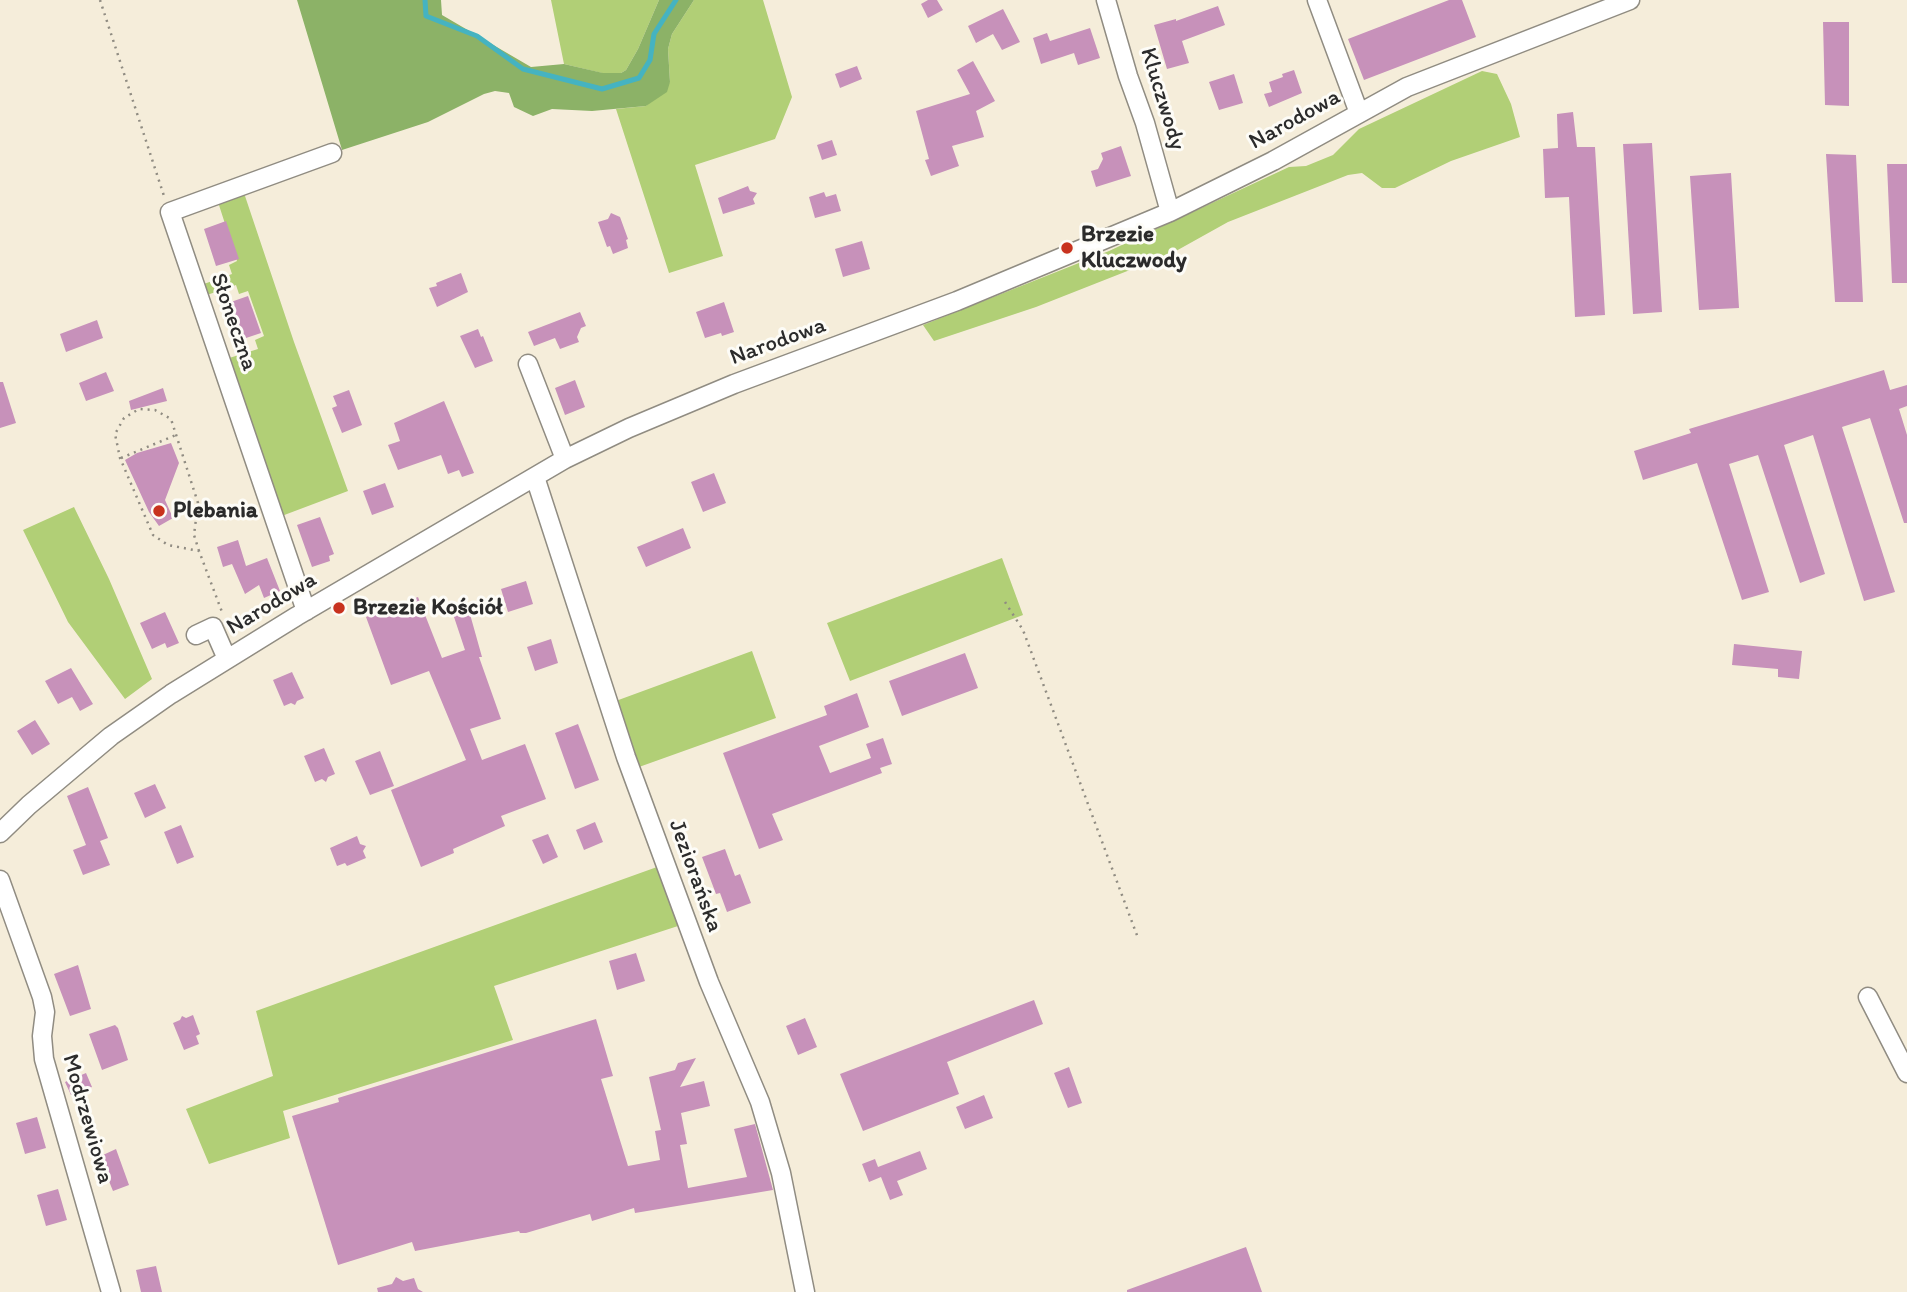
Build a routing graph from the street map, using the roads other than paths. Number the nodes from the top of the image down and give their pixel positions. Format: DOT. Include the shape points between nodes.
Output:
graph roads {
  1 [pos="1107,0"];
  2 [pos="1317,0"];
  3 [pos="1630,0"];
  4 [pos="1359,113"];
  5 [pos="332,153"];
  6 [pos="1170,212"];
  7 [pos="528,365"];
  8 [pos="565,459"];
  9 [pos="535,477"];
  10 [pos="306,611"];
  11 [pos="197,635"];
  12 [pos="227,659"];
  13 [pos="0,832"];
  14 [pos="0,880"];
  15 [pos="1867,997"];
  16 [pos="1907,1073"];
  17 [pos="111,1292"];
  18 [pos="804,1292"];
  1 -- 6 [label="street, Kluczwody"];
  2 -- 4 [label="street"];
  3 -- 4 [label="street, Narodowa" via="1407,87"];
  4 -- 6 [label="street, Narodowa"];
  5 -- 10 [label="street, Słoneczna" via="170,212"];
  6 -- 8 [label="street, Narodowa" via="957,302 734,384"];
  7 -- 8 [label="street"];
  8 -- 9 [label="street, Narodowa"];
  9 -- 10 [label="street, Narodowa"];
  9 -- 18 [label="street, Jeziorańska" via="626,757 709,982 760,1102"];
  10 -- 12 [label="street, Narodowa"];
  11 -- 12 [label="street" via="214,627"];
  12 -- 13 [label="street, Narodowa" via="111,736"];
  14 -- 17 [label="street, Modrzewiowa" via="42,996 44,1059"];
  15 -- 16 [label="street"];
}
